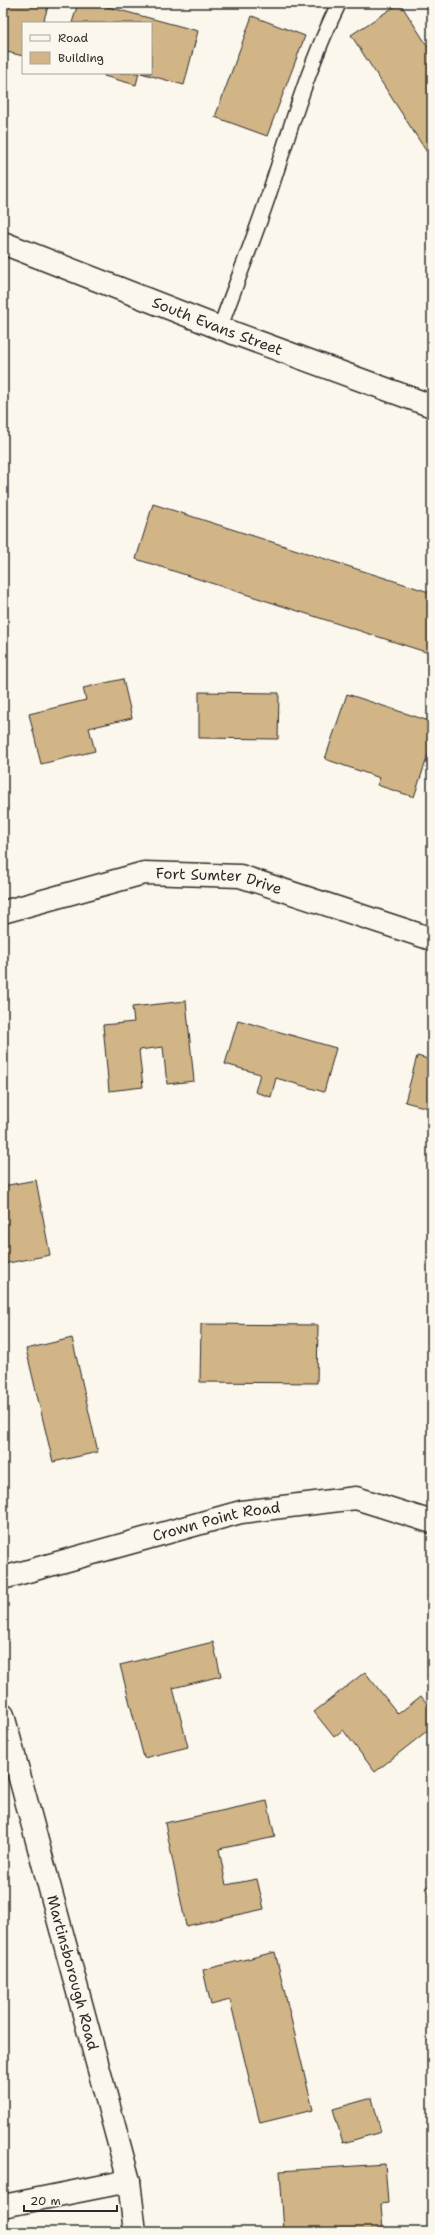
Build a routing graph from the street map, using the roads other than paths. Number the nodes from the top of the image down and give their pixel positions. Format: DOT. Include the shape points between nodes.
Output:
graph roads {
  1 [pos="339,3"];
  2 [pos="3,243"];
  3 [pos="220,328"];
  4 [pos="432,406"];
  5 [pos="3,912"];
  6 [pos="432,939"];
  7 [pos="432,1522"];
  8 [pos="3,1578"];
  9 [pos="3,1715"];
  10 [pos="129,2181"];
  11 [pos="3,2206"];
  12 [pos="136,2232"];
  1 -- 3 [label="lane" via="324,33"];
  2 -- 3 [label="street, South Evans Street"];
  3 -- 4 [label="street, South Evans Street"];
  5 -- 6 [label="street, Fort Sumter Drive" via="144,873 240,876"];
  7 -- 8 [label="street, Crown Point Road" via="356,1498 241,1512"];
  9 -- 10 [label="street, Martinsborough Road"];
  10 -- 11 [label="street"];
  10 -- 12 [label="street, Martinsborough Road"];
}
